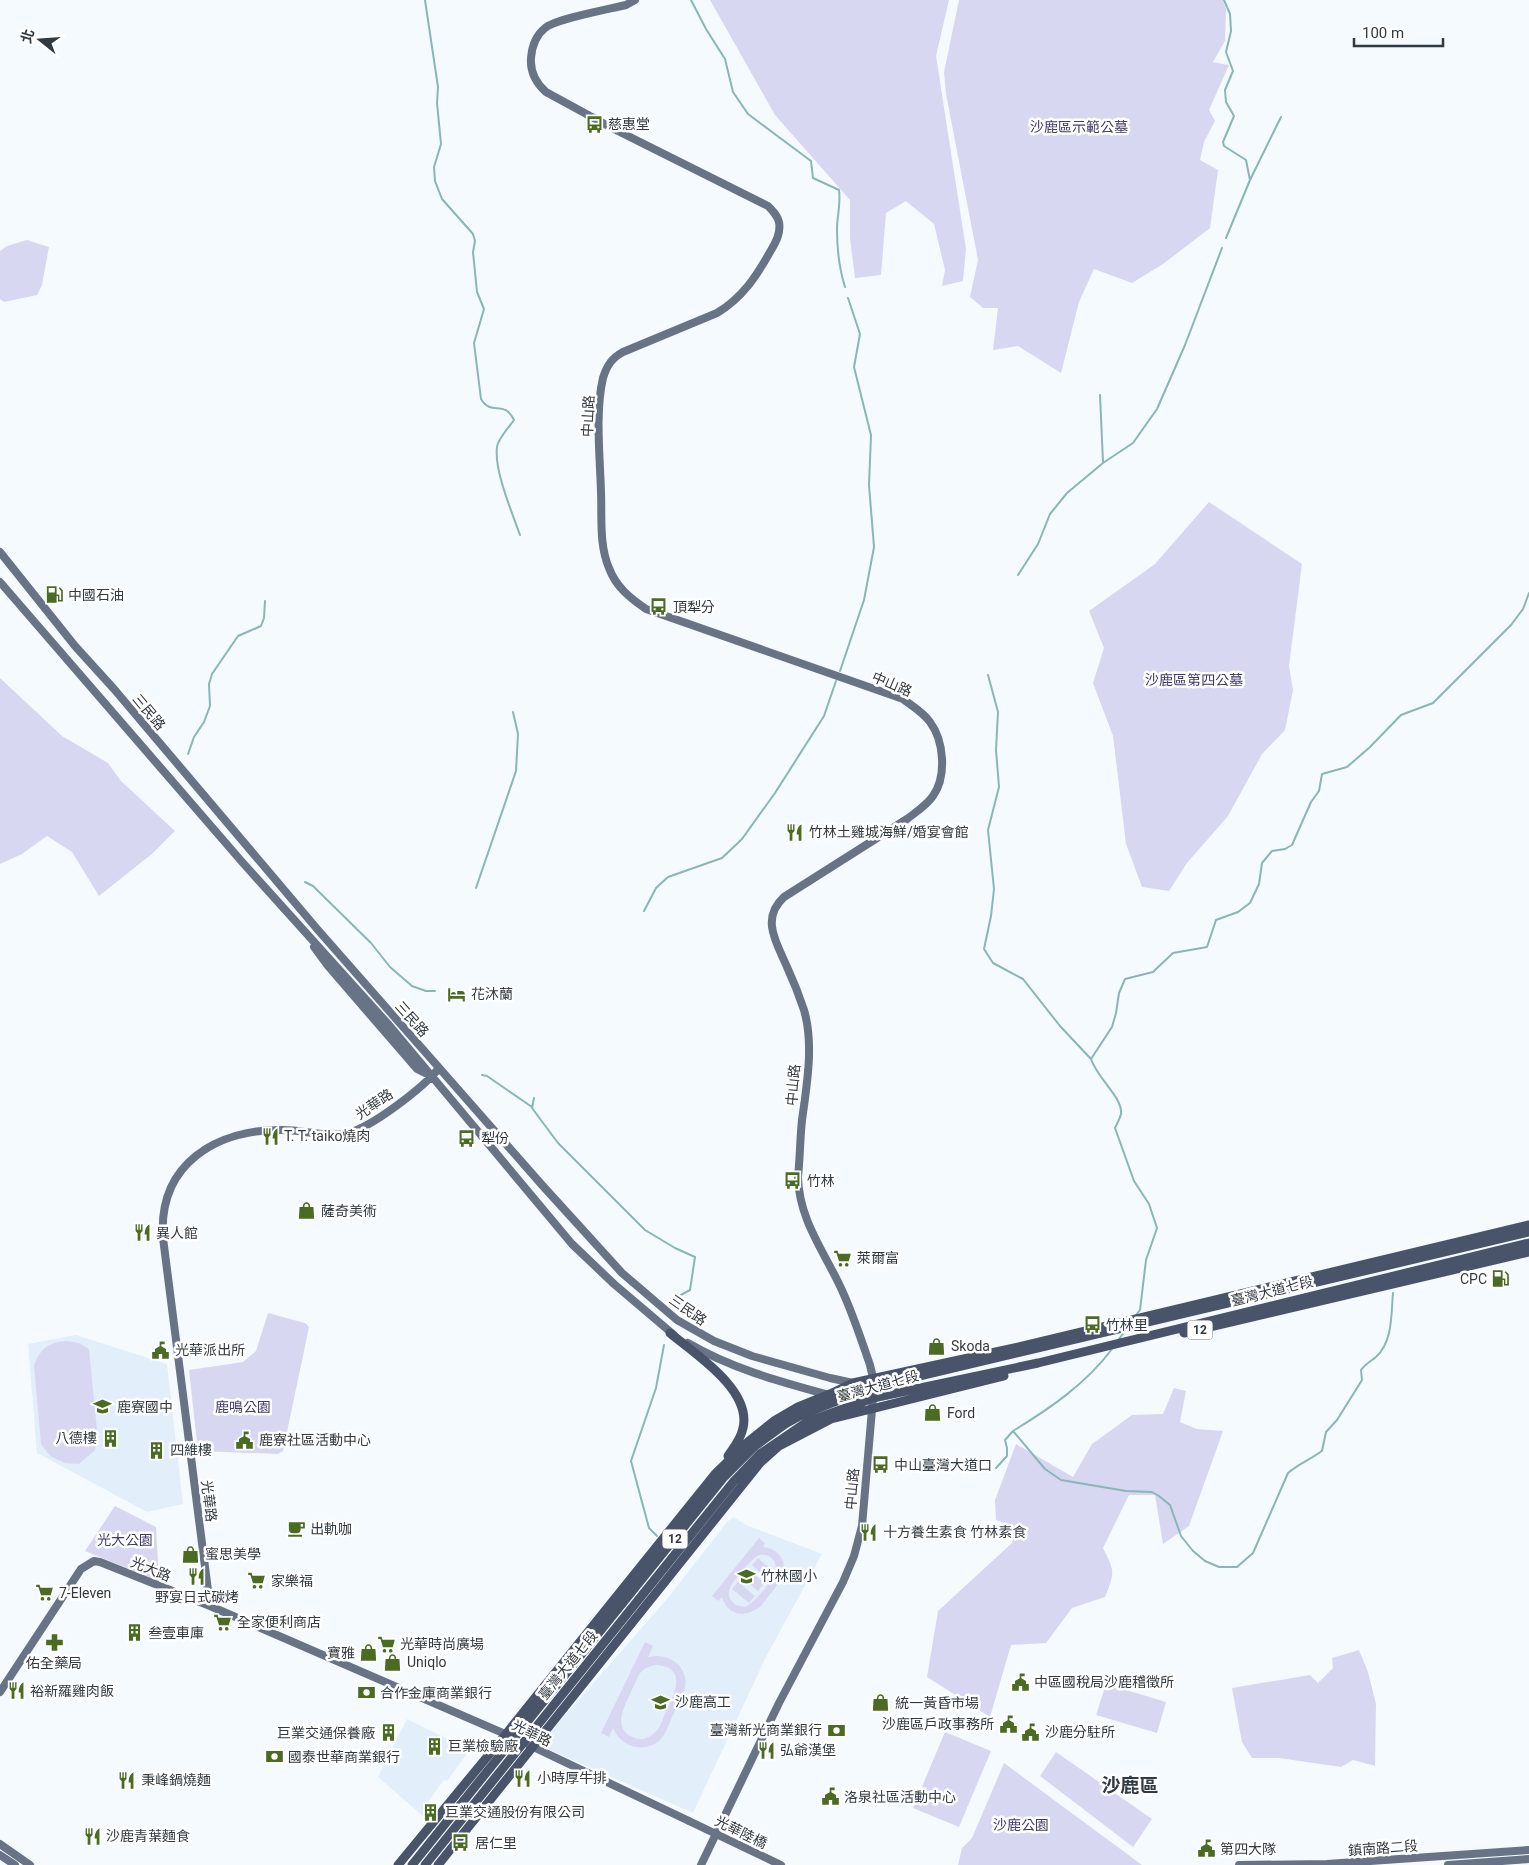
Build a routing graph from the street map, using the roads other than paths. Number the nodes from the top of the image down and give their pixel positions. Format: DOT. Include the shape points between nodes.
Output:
graph roads {
  1 [pos="635,0"];
  2 [pos="1,555"];
  3 [pos="0,582"];
  4 [pos="253,853"];
  5 [pos="243,863"];
  6 [pos="439,1068"];
  7 [pos="432,1077"];
  8 [pos="542,1186"];
  9 [pos="532,1195"];
  10 [pos="1529,1226"];
  11 [pos="1529,1232"];
  12 [pos="1529,1243"];
  13 [pos="1529,1252"];
  14 [pos="649,1296"];
  15 [pos="641,1308"];
  16 [pos="1118,1330"];
  17 [pos="670,1333"];
  18 [pos="1024,1346"];
  19 [pos="853,1383"];
  20 [pos="871,1385"];
  21 [pos="830,1394"];
  22 [pos="844,1399"];
  23 [pos="858,1403"];
  24 [pos="873,1403"];
  25 [pos="715,1474"];
  26 [pos="210,1606"];
  27 [pos="0,1692"];
  28 [pos="519,1740"];
  29 [pos="689,1821"];
  30 [pos="0,1844"];
  31 [pos="1529,1850"];
  32 [pos="0,1855"];
  33 [pos="1529,1859"];
  34 [pos="15,1865"];
  35 [pos="30,1865"];
  36 [pos="398,1865"];
  37 [pos="412,1865"];
  38 [pos="425,1865"];
  39 [pos="438,1865"];
  40 [pos="701,1865"];
  41 [pos="782,1865"];
  42 [pos="1239,1865"];
  43 [pos="1448,1865"];
  1 -- 20 [label="street, 中山路" via="547,26 534,40 531,52 533,75 539,85 612,128 768,206 776,214 780,231 758,275 730,305 623,352 610,362 603,378 598,430 603,544 609,568 627,596 646,609 903,700 923,714 938,735 941,772 933,796 907,820 784,897 772,915 774,938 808,1028 809,1055 798,1194 810,1230 841,1287 870,1365"];
  2 -- 4 [label="street, 三民路"];
  3 -- 5 [label="street, 三民路"];
  4 -- 5 [label="street"];
  4 -- 6 [label="street, 三民路"];
  5 -- 7 [label="street, 三民路"];
  6 -- 7 [label="street, 光華路"];
  6 -- 8 [label="street, 三民路"];
  7 -- 9 [label="street, 三民路"];
  7 -- 26 [label="street, 光華路" via="363,1128 328,1135 268,1130 225,1140 197,1155 175,1177 163,1212 163,1238"];
  8 -- 9 [label="street"];
  8 -- 14 [label="street, 三民路" via="622,1273"];
  9 -- 15 [label="street, 三民路" via="572,1244"];
  10 -- 18 [label="main road, 臺灣大道七段 / 12"];
  11 -- 16 [label="main road, 臺灣大道七段 / 12"];
  12 -- 24 [label="main road, 臺灣大道七段 / 12"];
  13 -- 24 [label="main road, 臺灣大道七段 / 12"];
  14 -- 15 [label="street"];
  14 -- 19 [label="street, 三民路" via="677,1320 714,1341 776,1363"];
  15 -- 17 [label="street, 三民路"];
  16 -- 18 [label="main road, 臺灣大道七段 / 12" via="1107,1328"];
  16 -- 20 [label="main road, 臺灣大道七段 / 12"];
  17 -- 21 [label="street, 三民路" via="729,1363"];
  17 -- 25 [label="main road" via="719,1374 732,1388 742,1409 744,1426 740,1437"];
  18 -- 20 [label="main road, 臺灣大道七段 / 12"];
  19 -- 20 [label="main road, 臺灣大道七段 / 12"];
  19 -- 20 [label="street, 三民路"];
  19 -- 21 [label="main road, 臺灣大道七段 / 12"];
  20 -- 22 [label="main road, 臺灣大道七段 / 12"];
  20 -- 24 [label="street, 中山路"];
  21 -- 22 [label="street, 三民路"];
  21 -- 25 [label="main road, 臺灣大道七段 / 12" via="798,1406 774,1420"];
  22 -- 23 [label="street, 三民路"];
  22 -- 28 [label="main road, 臺灣大道七段 / 12" via="803,1414 742,1458"];
  23 -- 24 [label="main road, 臺灣大道七段 / 12"];
  23 -- 28 [label="main road, 臺灣大道七段 / 12" via="807,1422 760,1454 727,1489"];
  24 -- 28 [label="main road, 臺灣大道七段 / 12" via="804,1432 779,1446 760,1463"];
  24 -- 40 [label="street, 中山路" via="862,1526 854,1556"];
  25 -- 28 [label="main road, 臺灣大道七段 / 12" via="515,1724"];
  26 -- 27 [label="street, 光大路" via="94,1561 81,1569"];
  26 -- 28 [label="street, 光華路"];
  28 -- 29 [label="street, 光華路"];
  28 -- 36 [label="main road, 臺灣大道七段 / 12"];
  28 -- 37 [label="main road, 臺灣大道七段 / 12"];
  28 -- 38 [label="main road, 臺灣大道七段 / 12"];
  28 -- 39 [label="main road, 臺灣大道七段 / 12"];
  29 -- 41 [label="street, 光華陸橋, bridge"];
  30 -- 35 [label="street"];
  31 -- 42 [label="street, 鎮南路二段" via="1327,1864"];
  32 -- 34 [label="street"];
  33 -- 43 [label="street"];
}
